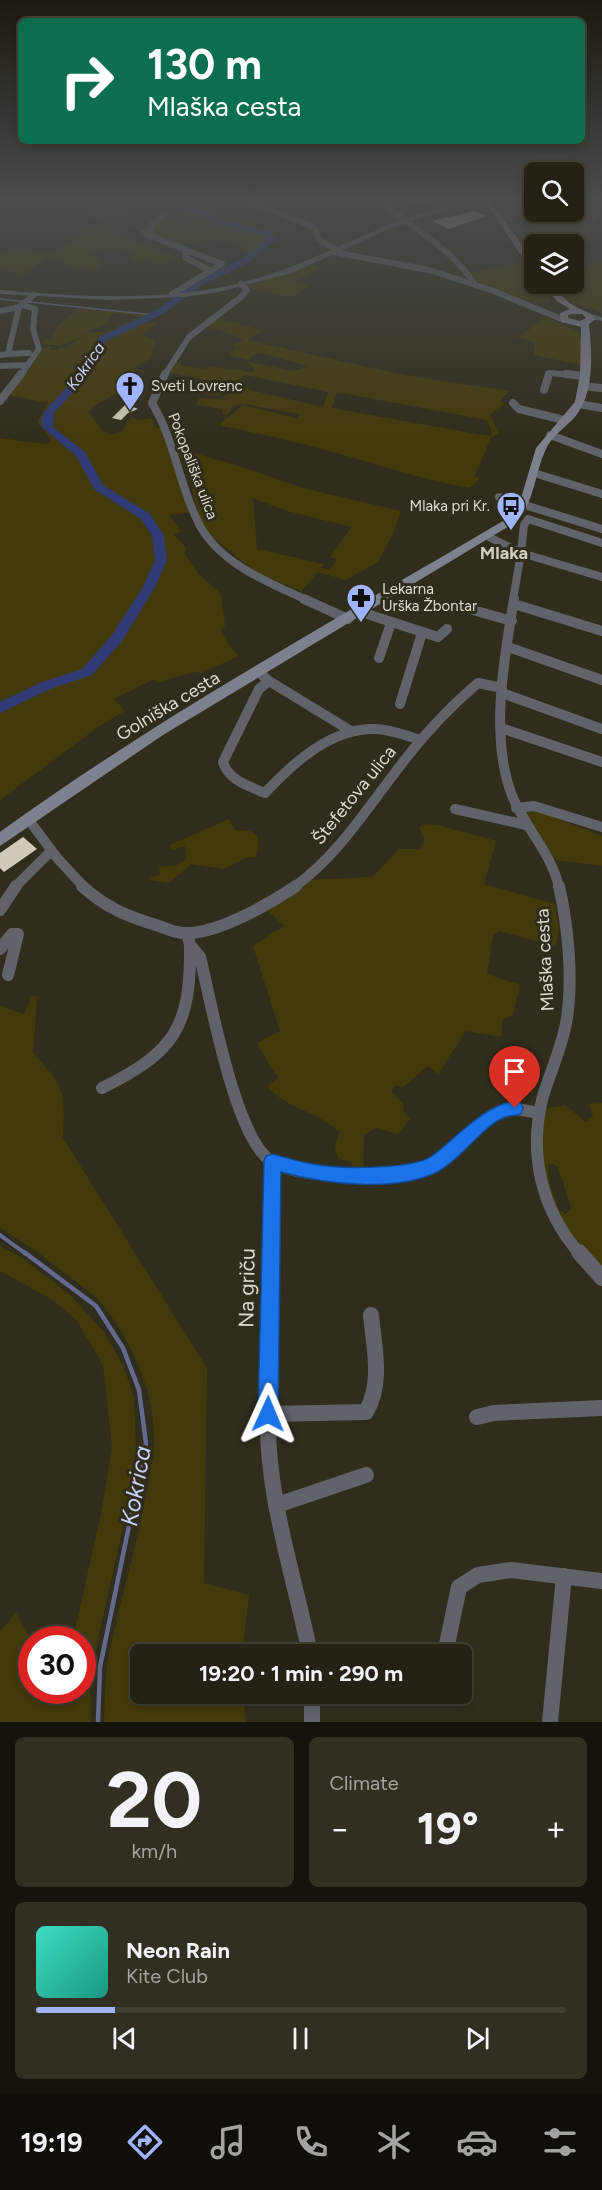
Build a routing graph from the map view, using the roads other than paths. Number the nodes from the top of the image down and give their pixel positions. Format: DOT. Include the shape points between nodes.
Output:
graph roads {
  1 [pos="195,280"];
  2 [pos="254,280"];
  3 [pos="460,280"];
  4 [pos="472,280"];
  5 [pos="241,284"];
  6 [pos="475,285"];
  7 [pos="0,292"];
  8 [pos="172,294"];
  9 [pos="555,294"];
  10 [pos="560,299"];
  11 [pos="26,302"];
  12 [pos="0,311"];
  13 [pos="578,311"];
  14 [pos="566,315"];
  15 [pos="602,321"];
  16 [pos="586,324"];
  17 [pos="29,353"];
  18 [pos="4,354"];
  19 [pos="28,365"];
  20 [pos="0,366"];
  21 [pos="583,381"];
  22 [pos="602,388"];
  23 [pos="544,390"];
  24 [pos="0,401"];
  25 [pos="513,404"];
  26 [pos="579,404"];
  27 [pos="602,408"];
  28 [pos="564,420"];
  29 [pos="550,435"];
  30 [pos="602,454"];
  31 [pos="534,473"];
  32 [pos="602,494"];
  33 [pos="499,497"];
  34 [pos="526,503"];
  35 [pos="602,529"];
  36 [pos="489,537"];
  37 [pos="602,543"];
  38 [pos="521,553"];
  39 [pos="602,577"];
  40 [pos="514,604"];
  41 [pos="473,610"];
  42 [pos="361,612"];
  43 [pos="348,619"];
  44 [pos="512,621"];
  45 [pos="392,622"];
  46 [pos="447,629"];
  47 [pos="602,631"];
  48 [pos="422,633"];
  49 [pos="508,647"];
  50 [pos="379,658"];
  51 [pos="264,677"];
  52 [pos="602,680"];
  53 [pos="502,690"];
  54 [pos="400,704"];
  55 [pos="501,728"];
  56 [pos="602,729"];
  57 [pos="351,731"];
  58 [pos="421,740"];
  59 [pos="602,762"];
  60 [pos="516,808"];
  61 [pos="455,809"];
  62 [pos="28,819"];
  63 [pos="526,825"];
  64 [pos="602,827"];
  65 [pos="0,840"];
  66 [pos="50,852"];
  67 [pos="0,910"];
  68 [pos="189,939"];
  69 [pos="0,949"];
  70 [pos="8,975"];
  71 [pos="102,1088"];
  72 [pos="539,1113"];
  73 [pos="272,1161"];
  74 [pos="602,1278"];
  75 [pos="371,1315"];
  76 [pos="602,1408"];
  77 [pos="268,1414"];
  78 [pos="477,1417"];
  79 [pos="366,1475"];
  80 [pos="277,1505"];
  81 [pos="564,1576"];
  82 [pos="602,1581"];
  83 [pos="308,1644"];
  84 [pos="447,1644"];
  85 [pos="312,1704"];
  86 [pos="312,1722"];
  87 [pos="550,1722"];
  1 -- 8 [label="street"];
  2 -- 5 [label="street"];
  3 -- 6 [label="street"];
  4 -- 6 [label="street"];
  5 -- 8 [label="street"];
  5 -- 43 [label="street, Pokopališka ulica" via="247,290 237,303 181,347 152,403 208,538 245,568"];
  6 -- 14 [label="street" via="539,311"];
  7 -- 11 [label="street"];
  8 -- 11 [label="street"];
  9 -- 10 [label="main road"];
  10 -- 13 [label="main road"];
  10 -- 14 [label="main road"];
  11 -- 12 [label="street"];
  11 -- 18 [label="street"];
  11 -- 19 [label="street" via="35,309 33,327 40,345"];
  13 -- 14 [label="main road"];
  13 -- 16 [label="main road"];
  14 -- 16 [label="main road"];
  15 -- 16 [label="street"];
  16 -- 21 [label="main road"];
  17 -- 18 [label="street"];
  19 -- 20 [label="street"];
  19 -- 24 [label="street"];
  21 -- 22 [label="street"];
  21 -- 23 [label="street" via="549,373"];
  21 -- 26 [label="main road"];
  25 -- 28 [label="street"];
  26 -- 27 [label="street"];
  26 -- 28 [label="main road, Golniška cesta"];
  28 -- 29 [label="main road, Golniška cesta"];
  29 -- 30 [label="street"];
  29 -- 31 [label="main road, Golniška cesta"];
  31 -- 32 [label="street"];
  31 -- 34 [label="main road, Golniška cesta"];
  33 -- 34 [label="street"];
  34 -- 35 [label="street"];
  34 -- 36 [label="main road, Golniška cesta" via="512,520"];
  36 -- 38 [label="street"];
  36 -- 42 [label="main road, Golniška cesta"];
  37 -- 38 [label="street" via="528,519"];
  38 -- 39 [label="street"];
  38 -- 40 [label="street, Mlaška cesta"];
  40 -- 44 [label="street, Mlaška cesta"];
  40 -- 47 [label="street"];
  41 -- 44 [label="street"];
  42 -- 43 [label="main road, Golniška cesta"];
  42 -- 45 [label="street"];
  43 -- 51 [label="main road, Golniška cesta"];
  44 -- 49 [label="street, Mlaška cesta"];
  45 -- 48 [label="street"];
  45 -- 50 [label="street"];
  46 -- 48 [label="street" via="438,637"];
  48 -- 54 [label="street"];
  49 -- 52 [label="street"];
  49 -- 53 [label="street, Mlaška cesta"];
  51 -- 57 [label="street"];
  51 -- 57 [label="street" via="226,752 225,770 236,779 265,793 332,738"];
  51 -- 62 [label="main road, Golniška cesta" via="121,756"];
  53 -- 55 [label="street, Mlaška cesta"];
  53 -- 56 [label="street"];
  53 -- 58 [label="street, Štefetova ulica" via="478,683 451,705"];
  55 -- 59 [label="street"];
  55 -- 60 [label="street, Mlaška cesta"];
  57 -- 58 [label="street" via="378,729"];
  58 -- 68 [label="street, Štefetova ulica" via="315,870 279,898"];
  60 -- 63 [label="street, Mlaška cesta"];
  60 -- 64 [label="street" via="534,806"];
  61 -- 63 [label="street"];
  62 -- 65 [label="main road, Golniška cesta"];
  62 -- 66 [label="street"];
  63 -- 72 [label="street, Mlaška cesta" via="551,862 558,886 568,1003 564,1033"];
  66 -- 67 [label="street" via="14,888"];
  66 -- 68 [label="street" via="83,885 122,915"];
  68 -- 71 [label="street" via="185,993 178,1024 168,1044 133,1073"];
  68 -- 73 [label="street" via="200,957 240,1113 249,1133"];
  69 -- 70 [label="street" via="12,934 18,934"];
  72 -- 73 [label="street" via="515,1108 499,1111 434,1164 392,1175 315,1173"];
  72 -- 74 [label="street" via="542,1189 551,1215"];
  73 -- 77 [label="street, Na griču"];
  75 -- 77 [label="street" via="376,1391 366,1412"];
  76 -- 78 [label="street"];
  77 -- 80 [label="street, Na griču" via="266,1437"];
  79 -- 80 [label="street"];
  80 -- 83 [label="street, Na griču"];
  81 -- 82 [label="street"];
  81 -- 84 [label="street" via="511,1570 478,1575 459,1587"];
  81 -- 87 [label="street"];
  85 -- 86 [label="street"];
}
